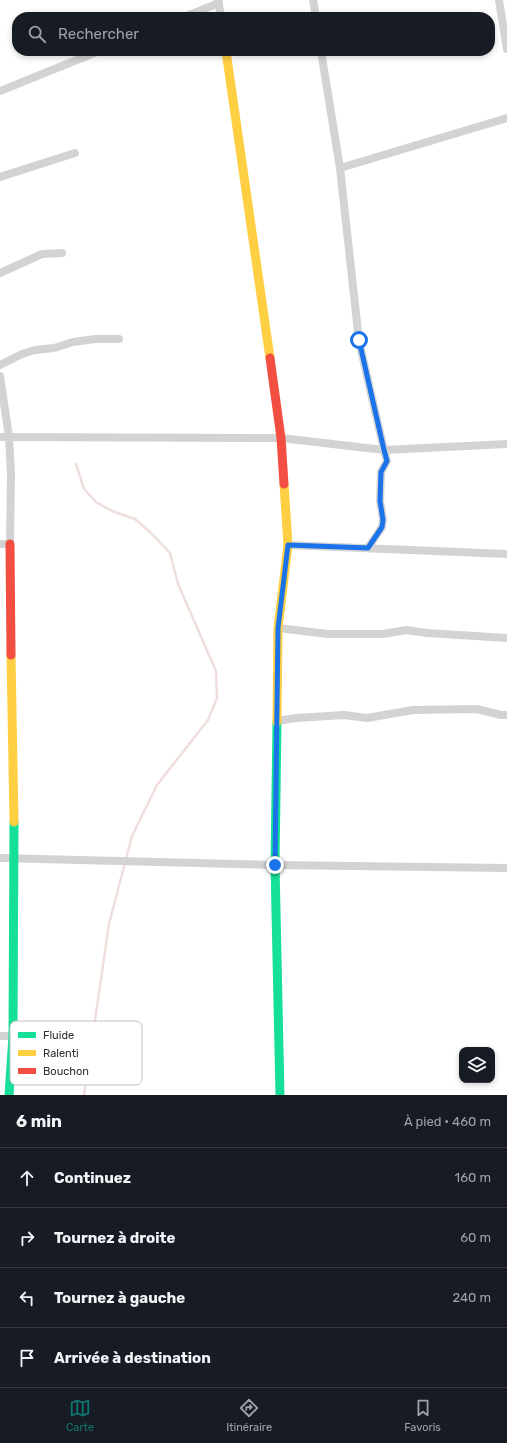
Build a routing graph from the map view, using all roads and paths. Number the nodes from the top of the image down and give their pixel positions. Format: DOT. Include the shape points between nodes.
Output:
graph roads {
  1 [pos="313,0"];
  2 [pos="499,0"];
  3 [pos="219,1"];
  4 [pos="195,12"];
  5 [pos="220,12"];
  6 [pos="315,12"];
  7 [pos="507,49"];
  8 [pos="87,56"];
  9 [pos="227,56"];
  10 [pos="322,56"];
  11 [pos="0,91"];
  12 [pos="507,118"];
  13 [pos="75,153"];
  14 [pos="340,168"];
  15 [pos="0,177"];
  16 [pos="62,253"];
  17 [pos="0,273"];
  18 [pos="119,338"];
  19 [pos="0,365"];
  20 [pos="0,376"];
  21 [pos="0,437"];
  22 [pos="9,437"];
  23 [pos="281,438"];
  24 [pos="507,444"];
  25 [pos="384,450"];
  26 [pos="0,544"];
  27 [pos="10,544"];
  28 [pos="288,545"];
  29 [pos="368,548"];
  30 [pos="507,554"];
  31 [pos="278,628"];
  32 [pos="507,638"];
  33 [pos="505,714"];
  34 [pos="277,721"];
  35 [pos="0,858"];
  36 [pos="14,858"];
  37 [pos="275,865"];
  38 [pos="507,868"];
  39 [pos="13,1021"];
  40 [pos="10,1080"];
  41 [pos="9,1095"];
  42 [pos="280,1095"];
  1 -- 6 [label="street"];
  2 -- 7 [label="street"];
  3 -- 4 [label="street"];
  3 -- 5 [label="street"];
  8 -- 11 [label="street"];
  9 -- 23 [label="street"];
  10 -- 14 [label="street"];
  12 -- 14 [label="street"];
  13 -- 15 [label="street"];
  14 -- 25 [label="street" via="359,340"];
  16 -- 17 [label="street" via="42,254"];
  18 -- 19 [label="street" via="73,342 35,350"];
  20 -- 22 [label="street"];
  21 -- 22 [label="street"];
  22 -- 23 [label="street"];
  22 -- 27 [label="street"];
  23 -- 25 [label="street"];
  23 -- 28 [label="street"];
  24 -- 25 [label="street"];
  25 -- 29 [label="street" via="387,461 381,472 382,527"];
  26 -- 27 [label="street"];
  27 -- 36 [label="street"];
  28 -- 29 [label="street"];
  28 -- 31 [label="street"];
  29 -- 30 [label="street"];
  31 -- 32 [label="street" via="328,634 383,634 406,630"];
  31 -- 34 [label="street"];
  33 -- 34 [label="street" via="477,709 413,710 367,718 344,716"];
  34 -- 37 [label="street"];
  35 -- 36 [label="street"];
  36 -- 37 [label="street"];
  36 -- 39 [label="street"];
  37 -- 38 [label="street"];
  37 -- 42 [label="street"];
  40 -- 41 [label="street"];
}
